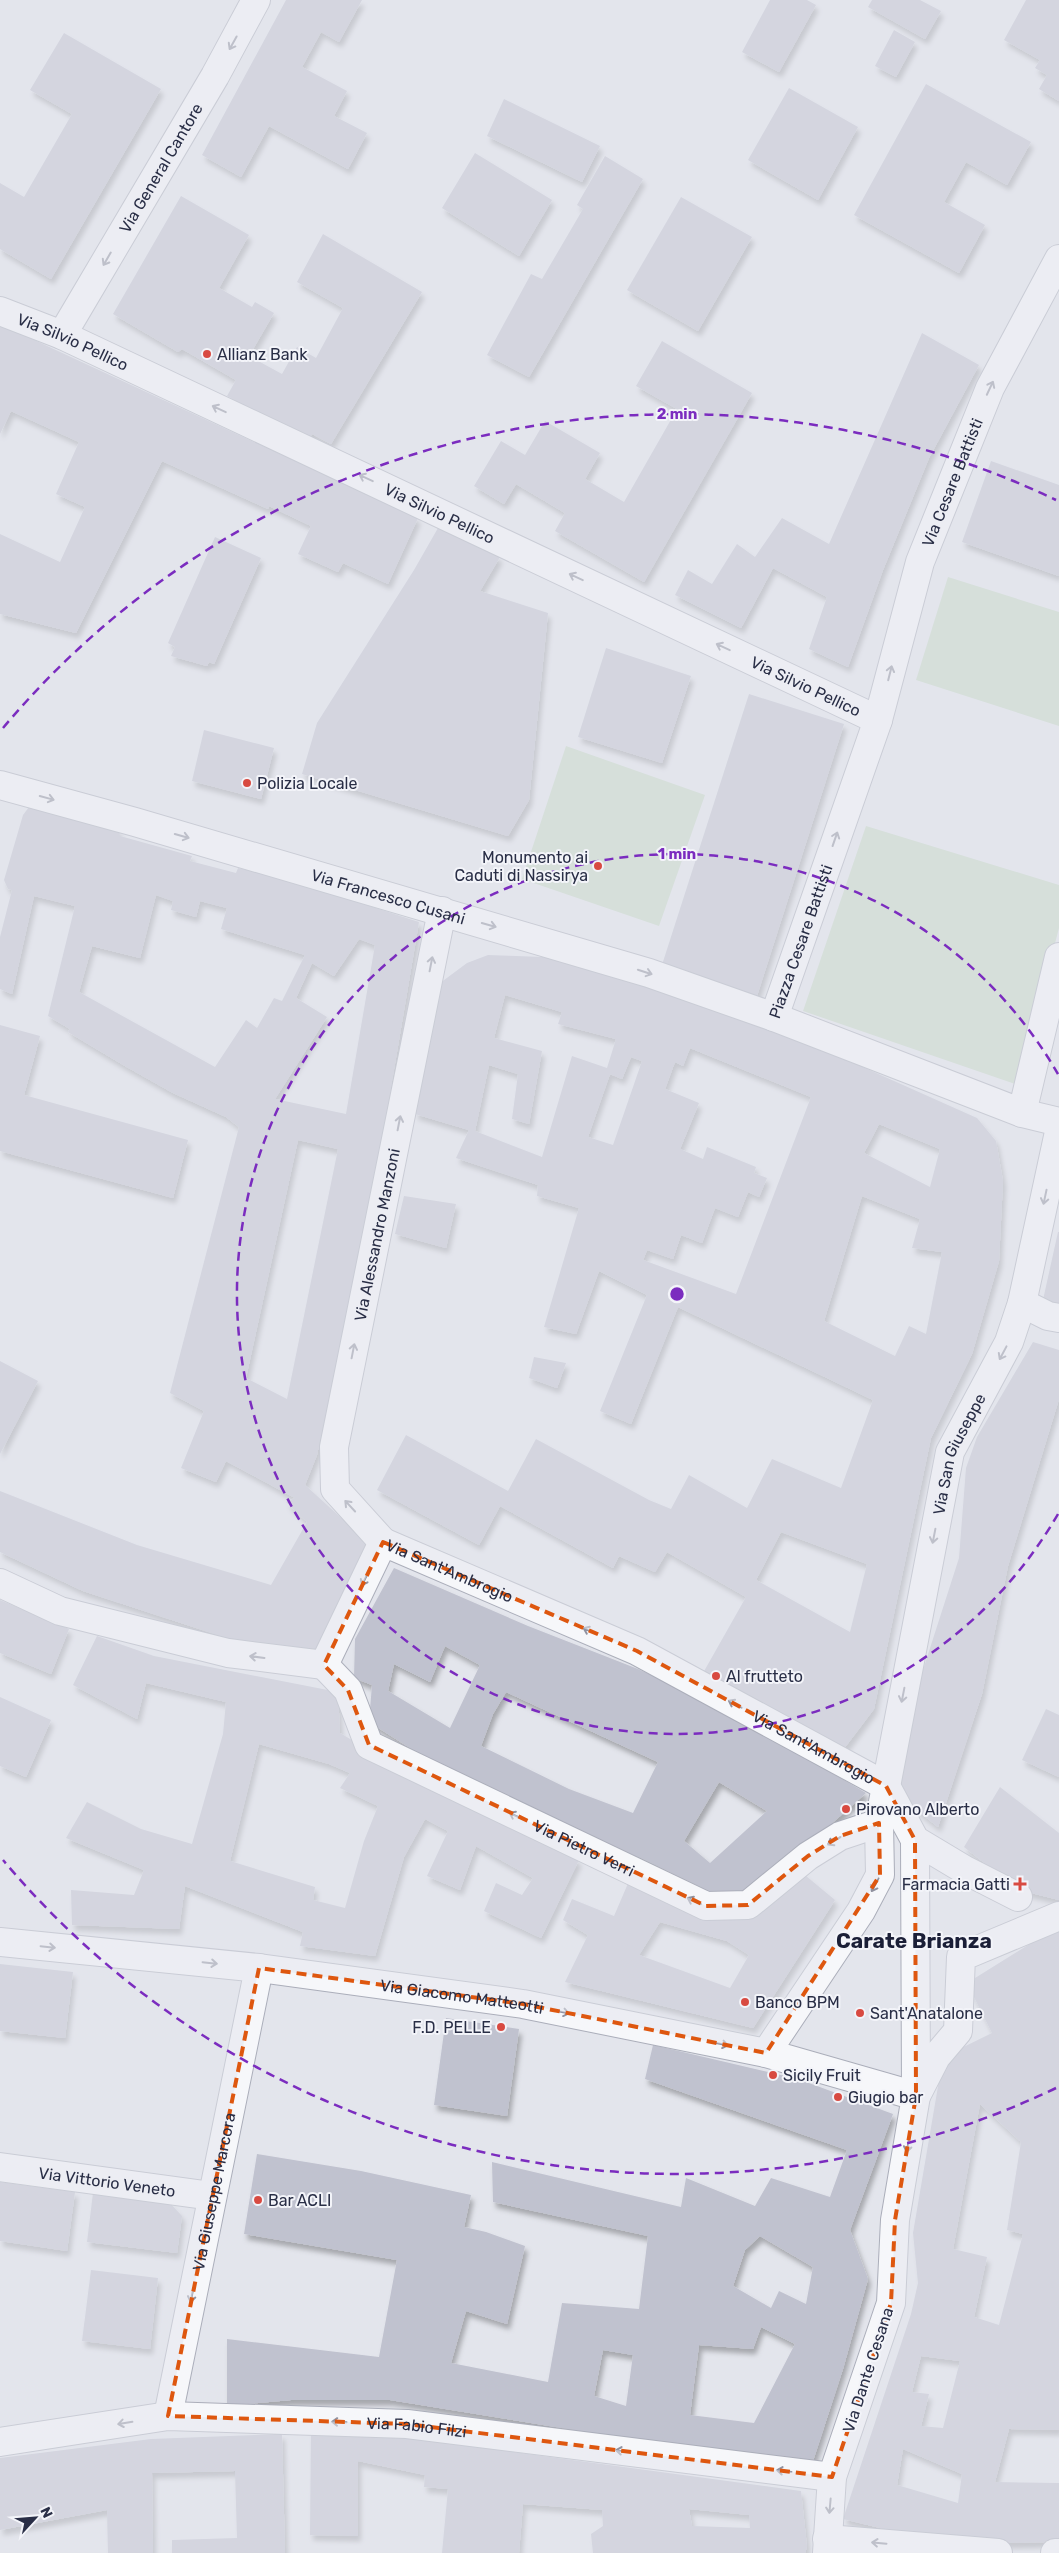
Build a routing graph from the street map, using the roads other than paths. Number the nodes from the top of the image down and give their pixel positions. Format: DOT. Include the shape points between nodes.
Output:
graph roads {
  1 [pos="256,0"];
  2 [pos="1059,259"];
  3 [pos="0,311"];
  4 [pos="62,335"];
  5 [pos="878,720"];
  6 [pos="0,786"];
  7 [pos="442,911"];
  8 [pos="1059,957"];
  9 [pos="774,1017"];
  10 [pos="1022,1113"];
  11 [pos="1059,1122"];
  12 [pos="1059,1132"];
  13 [pos="1022,1303"];
  14 [pos="1059,1318"];
  15 [pos="384,1542"];
  16 [pos="0,1583"];
  17 [pos="324,1665"];
  18 [pos="886,1786"];
  19 [pos="879,1823"];
  20 [pos="915,1840"];
  21 [pos="1018,1898"];
  22 [pos="1059,1916"];
  23 [pos="0,1942"];
  24 [pos="259,1968"];
  25 [pos="766,2053"];
  26 [pos="916,2096"];
  27 [pos="0,2167"];
  28 [pos="212,2196"];
  29 [pos="168,2416"];
  30 [pos="0,2442"];
  31 [pos="832,2477"];
  32 [pos="827,2546"];
  33 [pos="998,2553"];
  34 [pos="1055,2553"];
  35 [pos="1059,2553"];
  1 -- 4 [label="street, Via General Cantore, one-way"];
  5 -- 2 [label="street, Via Cesare Battisti, one-way" via="920,562 990,388"];
  3 -- 4 [label="street, Via Silvio Pellico"];
  5 -- 4 [label="street, Via Silvio Pellico, one-way"];
  9 -- 5 [label="street, Piazza Cesare Battisti, one-way"];
  6 -- 7 [label="street, Via Francesco Cusani, one-way"];
  7 -- 9 [label="street, Via Francesco Cusani, one-way" via="649,973"];
  15 -- 7 [label="street, Via Alessandro Manzoni, one-way" via="334,1489 334,1447"];
  8 -- 10 [label="street"];
  9 -- 10 [label="street, Piazza Cesare Battisti"];
  10 -- 11 [label="street, Piazza Cesare Battisti"];
  12 -- 13 [label="street, Via San Giuseppe, one-way"];
  13 -- 14 [label="street"];
  13 -- 18 [label="street, Via San Giuseppe, one-way" via="1009,1342 950,1452"];
  15 -- 17 [label="street, Via Sant'Ambrogio, one-way"];
  18 -- 15 [label="street, Via Sant'Ambrogio, one-way" via="637,1651"];
  17 -- 16 [label="street, one-way" via="228,1653 60,1611"];
  19 -- 17 [label="street, Via Pietro Verri, one-way" via="840,1836 808,1856 748,1905 706,1906 368,1745 348,1690"];
  18 -- 19 [label="street, Via San Giuseppe"];
  18 -- 20 [label="street"];
  19 -- 25 [label="street, Via San Giuseppe, one-way" via="880,1875 861,1911"];
  20 -- 21 [label="street"];
  20 -- 26 [label="street"];
  22 -- 26 [label="street" via="962,1957 958,2031 936,2057"];
  23 -- 24 [label="street, Via Giacomo Matteotti, one-way"];
  24 -- 25 [label="street, Via Giacomo Matteotti, one-way" via="524,2004"];
  24 -- 28 [label="street, Via Giuseppe Marcora"];
  25 -- 26 [label="street, Via Giacomo Matteotti"];
  26 -- 31 [label="street, Via Dante Cesana, one-way" via="895,2220 891,2303"];
  27 -- 28 [label="street, Via Vittorio Veneto"];
  28 -- 29 [label="street, Via Giuseppe Marcora, one-way"];
  29 -- 30 [label="street, Via Fabio Filzi, one-way"];
  31 -- 29 [label="street, Via Fabio Filzi, one-way" via="407,2424"];
  31 -- 32 [label="street, Via Dante Cesana, one-way"];
  33 -- 32 [label="street, one-way"];
  34 -- 35 [label="street"];
}
